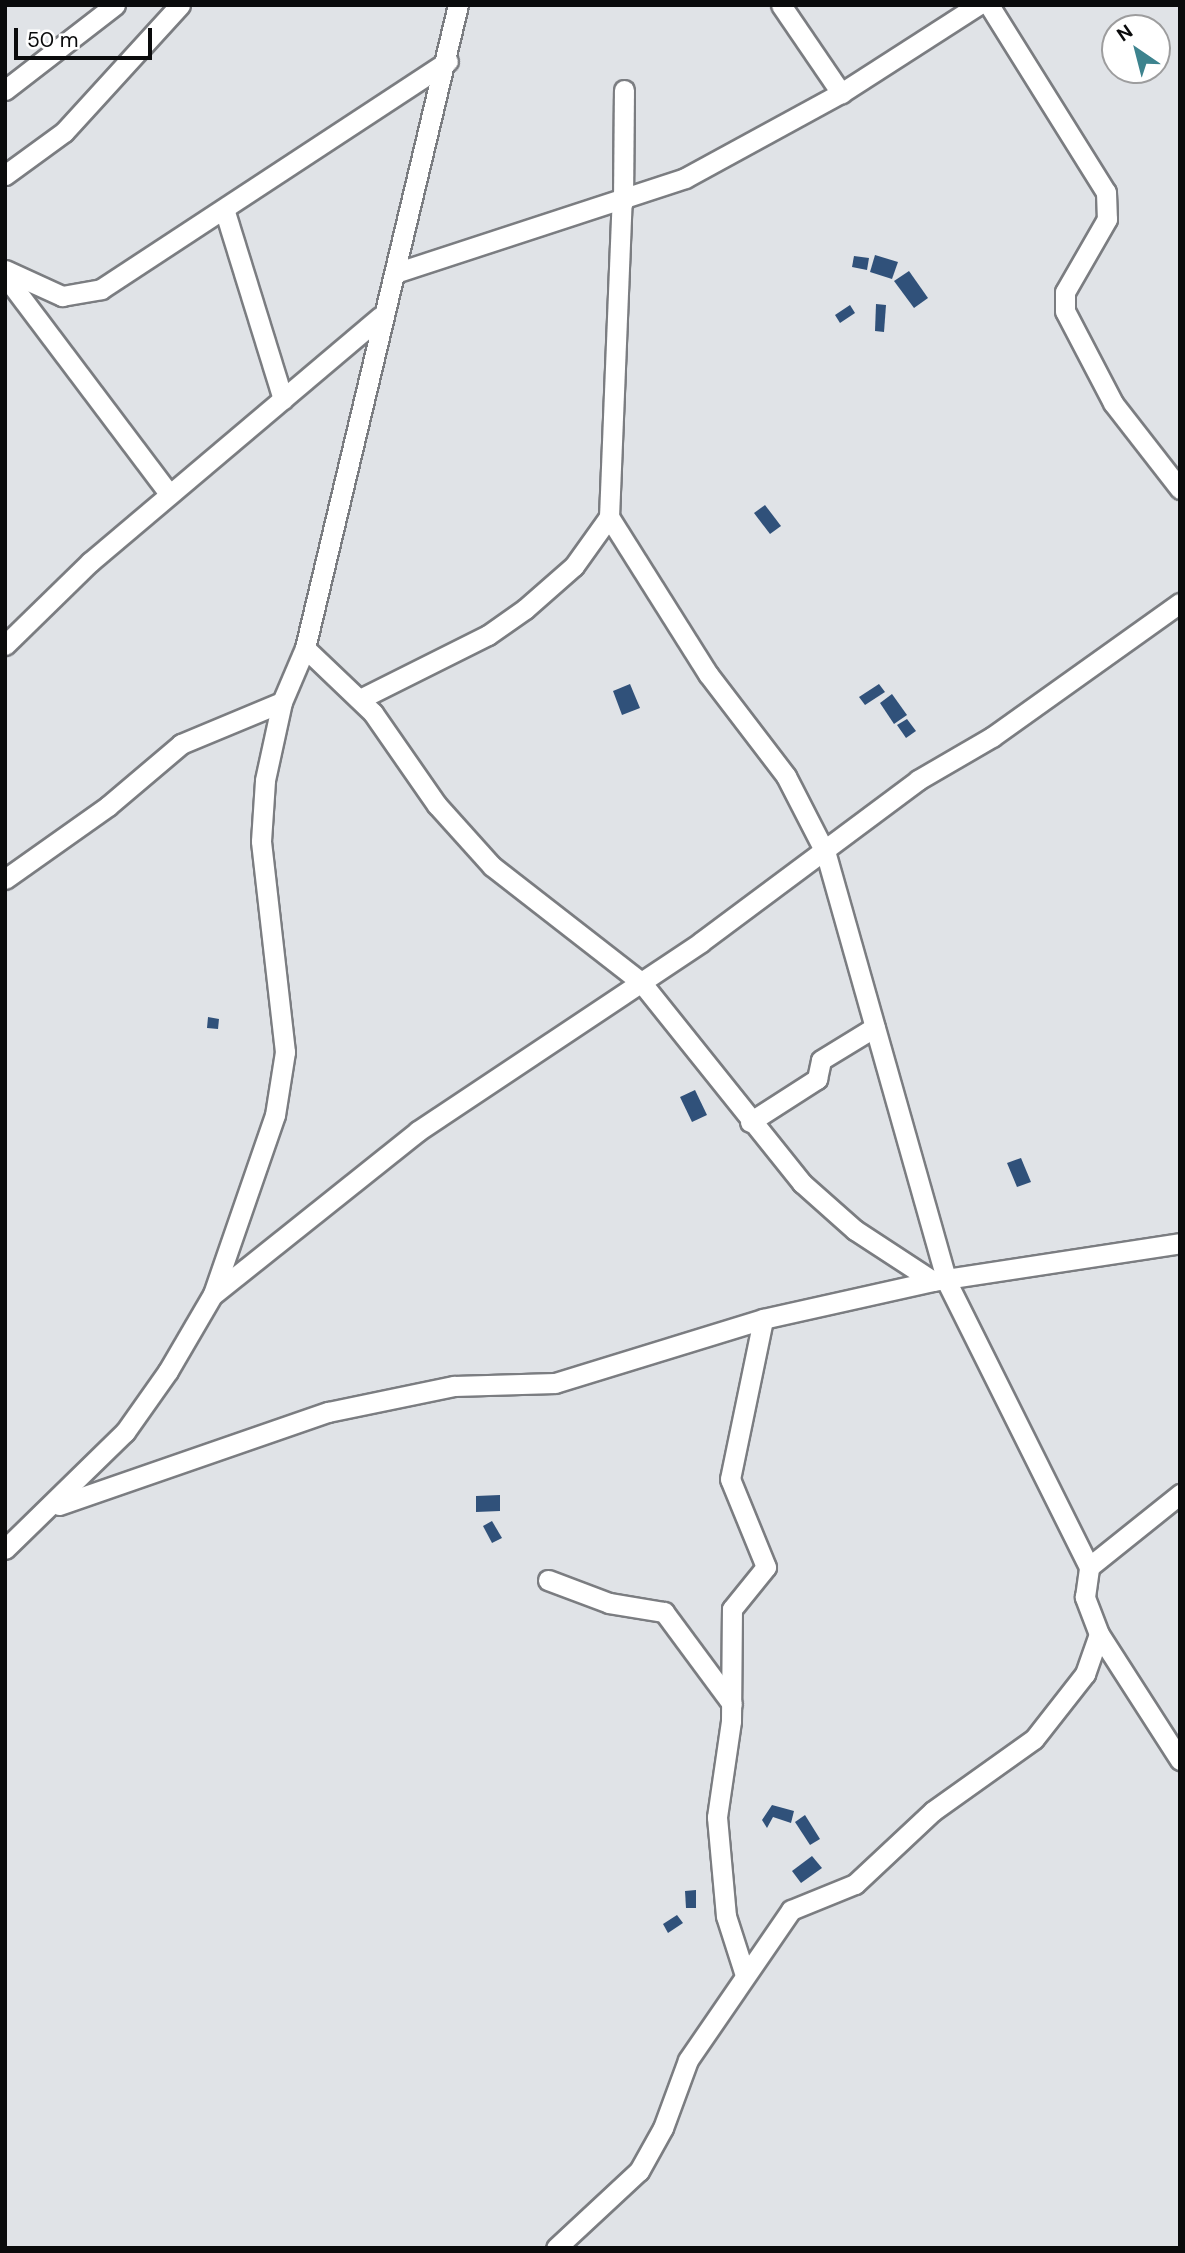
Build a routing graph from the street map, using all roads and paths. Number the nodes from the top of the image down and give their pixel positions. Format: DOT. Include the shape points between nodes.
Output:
graph roads {
  1 [pos="115,5"];
  2 [pos="180,5"];
  3 [pos="458,5"];
  4 [pos="781,5"];
  5 [pos="978,5"];
  6 [pos="989,5"];
  7 [pos="448,61"];
  8 [pos="5,90"];
  9 [pos="624,90"];
  10 [pos="841,93"];
  11 [pos="5,175"];
  12 [pos="622,200"];
  13 [pos="225,212"];
  14 [pos="5,270"];
  15 [pos="395,273"];
  16 [pos="5,276"];
  17 [pos="380,317"];
  18 [pos="282,399"];
  19 [pos="1180,489"];
  20 [pos="169,494"];
  21 [pos="608,517"];
  22 [pos="1180,603"];
  23 [pos="5,645"];
  24 [pos="304,648"];
  25 [pos="360,699"];
  26 [pos="282,702"];
  27 [pos="825,852"];
  28 [pos="5,879"];
  29 [pos="641,982"];
  30 [pos="875,1027"];
  31 [pos="750,1122"];
  32 [pos="1180,1243"];
  33 [pos="940,1282"];
  34 [pos="214,1294"];
  35 [pos="763,1319"];
  36 [pos="1180,1494"];
  37 [pos="55,1507"];
  38 [pos="5,1549"];
  39 [pos="1089,1567"];
  40 [pos="548,1580"];
  41 [pos="1099,1634"];
  42 [pos="732,1704"];
  43 [pos="1180,1760"];
  44 [pos="744,1972"];
  45 [pos="556,2248"];
  1 -- 8 [label="street"];
  2 -- 11 [label="street" via="64,132"];
  3 -- 7 [label="street"];
  4 -- 10 [label="street"];
  5 -- 10 [label="street"];
  6 -- 19 [label="street" via="1106,192 1107,219 1065,292 1065,311 1113,403"];
  7 -- 13 [label="street"];
  7 -- 15 [label="street"];
  9 -- 12 [label="street"];
  10 -- 12 [label="street" via="685,178"];
  12 -- 15 [label="street"];
  12 -- 21 [label="street"];
  13 -- 14 [label="street" via="84,295 51,292"];
  13 -- 18 [label="street"];
  15 -- 17 [label="street"];
  16 -- 20 [label="street"];
  17 -- 18 [label="street"];
  17 -- 24 [label="street"];
  18 -- 20 [label="street"];
  20 -- 23 [label="street"];
  21 -- 25 [label="street" via="574,566 525,609 488,635"];
  21 -- 27 [label="street" via="708,674 786,776"];
  22 -- 27 [label="street" via="992,737 918,780"];
  24 -- 25 [label="street"];
  24 -- 26 [label="street"];
  25 -- 29 [label="street" via="485,858"];
  26 -- 28 [label="street" via="181,744 108,806"];
  26 -- 34 [label="street" via="265,780 261,841 279,964 283,1081"];
  27 -- 29 [label="street"];
  27 -- 30 [label="street"];
  29 -- 31 [label="street"];
  29 -- 34 [label="street" via="418,1130"];
  30 -- 31 [label="street" via="821,1060 817,1079"];
  30 -- 33 [label="street"];
  31 -- 33 [label="street" via="802,1183 855,1230"];
  32 -- 33 [label="street"];
  33 -- 35 [label="street"];
  33 -- 39 [label="street"];
  34 -- 37 [label="street" via="125,1432"];
  35 -- 37 [label="street" via="555,1382 454,1386 328,1412"];
  35 -- 42 [label="street" via="730,1472 765,1567 732,1609"];
  36 -- 39 [label="street"];
  37 -- 38 [label="street"];
  39 -- 41 [label="street" via="1085,1597"];
  40 -- 42 [label="street" via="609,1603 664,1612"];
  41 -- 43 [label="street"];
  41 -- 44 [label="street" via="1085,1674 1034,1739 933,1811 855,1884 791,1910"];
  42 -- 44 [label="street" via="717,1817 726,1916"];
  44 -- 45 [label="street" via="688,2060 663,2129 639,2171"];
}
